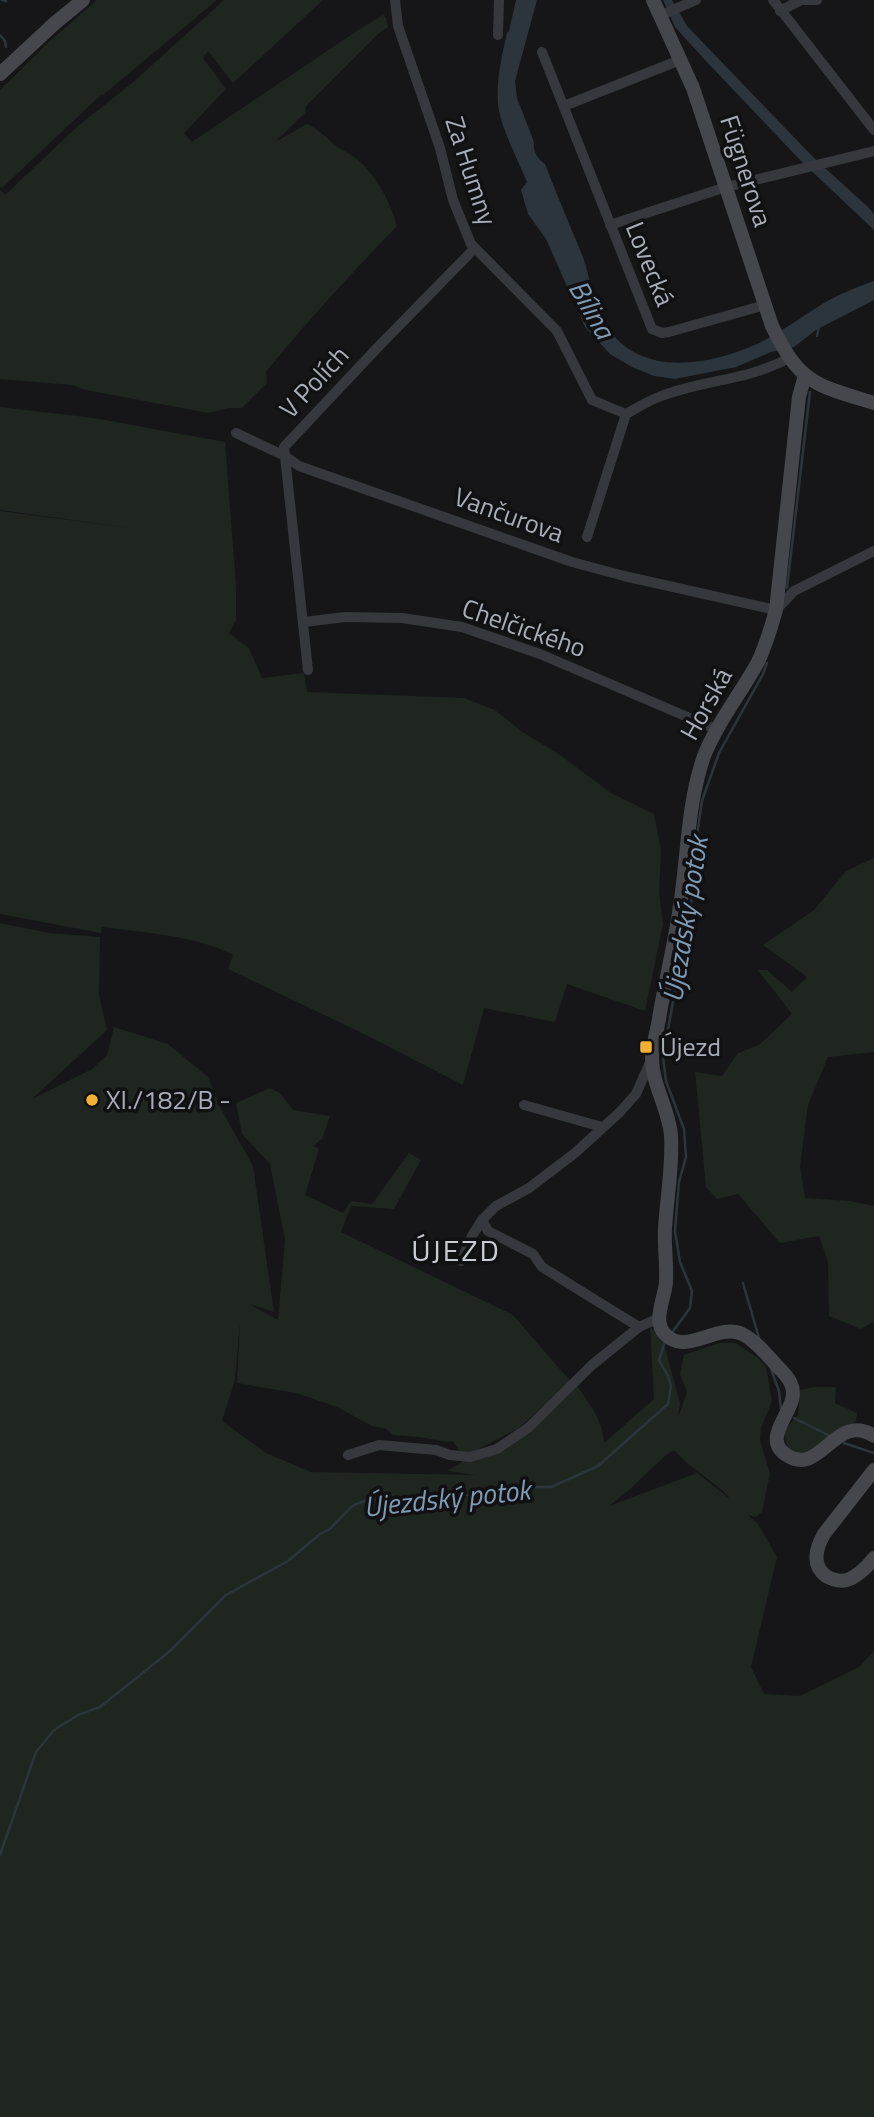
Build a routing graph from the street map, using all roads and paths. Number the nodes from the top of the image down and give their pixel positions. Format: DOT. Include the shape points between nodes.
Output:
graph roads {
  1 [pos="83,0"];
  2 [pos="394,0"];
  3 [pos="499,0"];
  4 [pos="653,0"];
  5 [pos="696,0"];
  6 [pos="773,0"];
  7 [pos="817,0"];
  8 [pos="780,11"];
  9 [pos="663,15"];
  10 [pos="498,35"];
  11 [pos="541,52"];
  12 [pos="680,60"];
  13 [pos="0,74"];
  14 [pos="564,106"];
  15 [pos="874,130"];
  16 [pos="874,151"];
  17 [pos="726,187"];
  18 [pos="610,225"];
  19 [pos="475,248"];
  20 [pos="765,305"];
  21 [pos="787,355"];
  22 [pos="804,375"];
  23 [pos="874,403"];
  24 [pos="626,415"];
  25 [pos="236,433"];
  26 [pos="285,456"];
  27 [pos="587,537"];
  28 [pos="874,551"];
  29 [pos="776,610"];
  30 [pos="304,622"];
  31 [pos="309,670"];
  32 [pos="718,730"];
  33 [pos="652,1058"];
  34 [pos="524,1105"];
  35 [pos="602,1127"];
  36 [pos="482,1220"];
  37 [pos="461,1261"];
  38 [pos="659,1318"];
  39 [pos="639,1327"];
  40 [pos="874,1436"];
  41 [pos="348,1455"];
  42 [pos="874,1470"];
  43 [pos="874,1558"];
  1 -- 13 [label="street"];
  2 -- 19 [label="street, Za Humny" via="398,26 453,200"];
  3 -- 10 [label="street"];
  4 -- 9 [label="street, Fügnerova"];
  5 -- 9 [label="street"];
  6 -- 8 [label="street"];
  7 -- 8 [label="street" via="801,0"];
  8 -- 15 [label="street"];
  9 -- 12 [label="street, Fügnerova"];
  11 -- 14 [label="street, Lovecká"];
  12 -- 14 [label="street"];
  12 -- 17 [label="street, Fügnerova"];
  14 -- 18 [label="street, Lovecká"];
  16 -- 17 [label="street"];
  17 -- 18 [label="street"];
  17 -- 20 [label="street, Fügnerova"];
  18 -- 20 [label="street, Lovecká" via="657,332"];
  19 -- 24 [label="street, Za Humny" via="557,331 592,400"];
  19 -- 26 [label="street, V Polích" via="284,447"];
  20 -- 21 [label="street, Fügnerova"];
  21 -- 22 [label="street, Fügnerova"];
  21 -- 24 [label="street" via="771,368 654,399"];
  22 -- 23 [label="street"];
  22 -- 29 [label="street, Horská"];
  24 -- 27 [label="street"];
  25 -- 26 [label="street, Vančurova"];
  26 -- 29 [label="street, Vančurova" via="299,466 572,562"];
  26 -- 30 [label="street, V Polích"];
  28 -- 29 [label="street" via="794,591"];
  29 -- 32 [label="street, Horská" via="758,661"];
  30 -- 31 [label="street, V Polích"];
  30 -- 32 [label="street, Chelčického" via="402,618 462,627 540,654"];
  32 -- 33 [label="street, Horská" via="695,791"];
  33 -- 35 [label="street" via="636,1094"];
  33 -- 38 [label="street" via="671,1132 666,1282"];
  34 -- 35 [label="street"];
  35 -- 36 [label="street" via="575,1153"];
  36 -- 37 [label="street"];
  36 -- 39 [label="street" via="488,1231 533,1254 542,1267"];
  38 -- 39 [label="street"];
  38 -- 40 [label="street" via="668,1337 687,1342 725,1331 741,1333 762,1351 793,1385 791,1408 776,1435 781,1451 791,1458 814,1456 853,1429"];
  39 -- 41 [label="street" via="592,1364 528,1428 497,1448 470,1457 379,1444"];
  42 -- 43 [label="street" via="824,1534 816,1561 821,1572 843,1581"];
}
